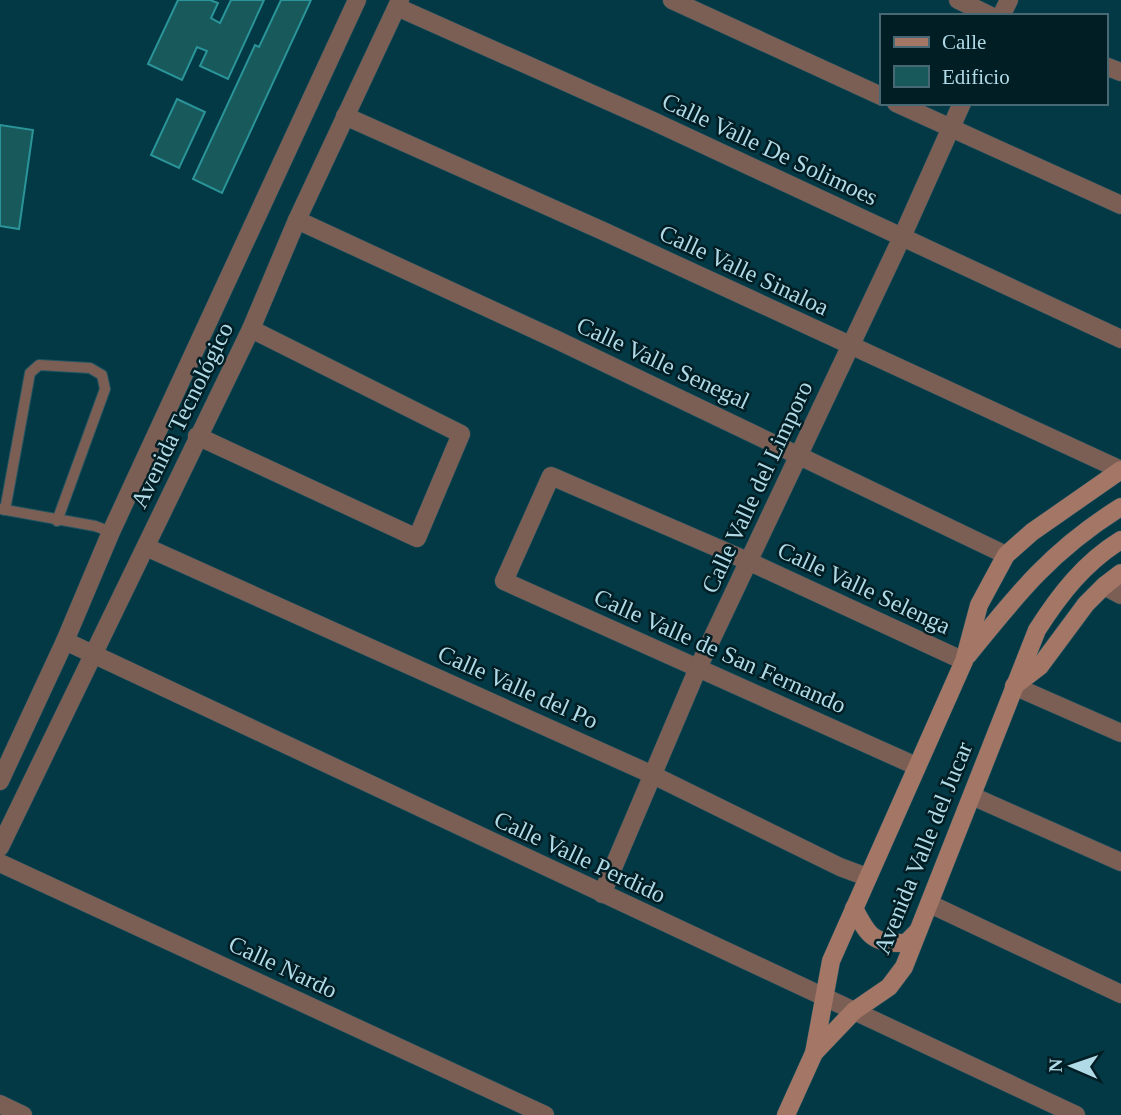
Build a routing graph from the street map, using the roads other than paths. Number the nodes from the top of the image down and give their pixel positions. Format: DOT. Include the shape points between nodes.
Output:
graph roads {
  1 [pos="357,0"];
  2 [pos="672,0"];
  3 [pos="958,0"];
  4 [pos="398,4"];
  5 [pos="987,14"];
  6 [pos="880,96"];
  7 [pos="900,105"];
  8 [pos="961,105"];
  9 [pos="345,117"];
  10 [pos="950,128"];
  11 [pos="1121,205"];
  12 [pos="297,220"];
  13 [pos="902,237"];
  14 [pos="251,328"];
  15 [pos="1121,339"];
  16 [pos="850,347"];
  17 [pos="197,436"];
  18 [pos="799,454"];
  19 [pos="1121,470"];
  20 [pos="1121,507"];
  21 [pos="3,510"];
  22 [pos="57,520"];
  23 [pos="111,532"];
  24 [pos="1121,540"];
  25 [pos="146,547"];
  26 [pos="1006,555"];
  27 [pos="750,562"];
  28 [pos="1121,573"];
  29 [pos="505,581"];
  30 [pos="1104,586"];
  31 [pos="1121,595"];
  32 [pos="65,641"];
  33 [pos="92,652"];
  34 [pos="964,660"];
  35 [pos="698,668"];
  36 [pos="1014,686"];
  37 [pos="1121,733"];
  38 [pos="916,766"];
  39 [pos="653,775"];
  40 [pos="0,780"];
  41 [pos="972,796"];
  42 [pos="0,847"];
  43 [pos="1121,862"];
  44 [pos="0,863"];
  45 [pos="867,877"];
  46 [pos="602,894"];
  47 [pos="930,904"];
  48 [pos="854,908"];
  49 [pos="919,929"];
  50 [pos="1121,994"];
  51 [pos="825,998"];
  52 [pos="854,1011"];
  53 [pos="814,1053"];
  54 [pos="0,1104"];
  55 [pos="23,1115"];
  56 [pos="545,1115"];
  57 [pos="786,1115"];
  58 [pos="1076,1115"];
  1 -- 23 [label="street, Avenida Tecnológico"];
  2 -- 6 [label="street"];
  3 -- 5 [label="street"];
  4 -- 9 [label="street, Avenida Tecnológico"];
  4 -- 13 [label="street, Calle Valle De Solimoes"];
  7 -- 10 [label="street"];
  8 -- 10 [label="street, Calle Valle del Limporo"];
  9 -- 12 [label="street, Avenida Tecnológico"];
  9 -- 16 [label="street, Calle Valle Sinaloa"];
  10 -- 11 [label="street"];
  10 -- 13 [label="street, Calle Valle del Limporo"];
  12 -- 14 [label="street, Avenida Tecnológico"];
  12 -- 18 [label="street, Calle Valle Senegal"];
  13 -- 15 [label="street, Calle Valle De Solimoes"];
  13 -- 16 [label="street, Calle Valle del Limporo"];
  14 -- 17 [label="street, Avenida Tecnológico"];
  14 -- 17 [label="street" via="461,434 417,538"];
  16 -- 18 [label="street, Calle Valle del Limporo"];
  16 -- 19 [label="street, Calle Valle Sinaloa"];
  17 -- 25 [label="street, Avenida Tecnológico"];
  18 -- 26 [label="street, Calle Valle Senegal"];
  18 -- 27 [label="street, Calle Valle del Limporo"];
  19 -- 26 [label="main road, Avenida Valle del Jucar"];
  20 -- 34 [label="main road, Avenida Valle del Jucar" via="1080,534 1028,581"];
  21 -- 22 [label="lane"];
  21 -- 22 [label="lane" via="30,373 39,365 90,368 102,375 105,390"];
  22 -- 23 [label="lane"];
  23 -- 32 [label="street, Avenida Tecnológico"];
  24 -- 36 [label="main road, Avenida Valle del Jucar" via="1087,564 1051,609 1037,630"];
  25 -- 33 [label="street, Avenida Tecnológico"];
  25 -- 39 [label="street, Calle Valle del Po"];
  26 -- 34 [label="main road, Avenida Valle del Jucar" via="979,605"];
  27 -- 29 [label="street, Calle Valle Selenga" via="551,476"];
  27 -- 34 [label="street, Calle Valle Selenga"];
  27 -- 35 [label="street, Calle Valle del Limporo"];
  28 -- 30 [label="main road"];
  29 -- 35 [label="street, Calle Valle de San Fernando"];
  30 -- 31 [label="street"];
  30 -- 36 [label="main road" via="1040,666"];
  32 -- 33 [label="street, Calle Valle Perdido"];
  32 -- 40 [label="street, Avenida Tecnológico"];
  33 -- 42 [label="street, Avenida Tecnológico"];
  33 -- 46 [label="street, Calle Valle Perdido"];
  34 -- 38 [label="main road, Avenida Valle del Jucar"];
  35 -- 38 [label="street, Calle Valle de San Fernando"];
  35 -- 39 [label="street, Calle Valle del Limporo"];
  36 -- 37 [label="street"];
  36 -- 41 [label="main road, Avenida Valle del Jucar"];
  38 -- 45 [label="main road, Avenida Valle del Jucar"];
  39 -- 45 [label="street, Calle Valle del Po"];
  39 -- 46 [label="street, Calle Valle del Limporo"];
  41 -- 43 [label="street"];
  41 -- 47 [label="main road, Avenida Valle del Jucar"];
  44 -- 56 [label="street, Calle Nardo"];
  45 -- 48 [label="main road, Avenida Valle del Jucar"];
  46 -- 51 [label="street, Calle Valle Perdido"];
  47 -- 49 [label="main road, Avenida Valle del Jucar"];
  47 -- 50 [label="street"];
  48 -- 49 [label="main road" via="867,933 885,944 906,943"];
  48 -- 51 [label="main road, Avenida Valle del Jucar" via="831,961"];
  49 -- 52 [label="main road, Avenida Valle del Jucar" via="904,967 889,986"];
  51 -- 52 [label="street, Calle Valle Perdido"];
  51 -- 53 [label="main road, Avenida Valle del Jucar"];
  52 -- 53 [label="main road, Avenida Valle del Jucar"];
  52 -- 58 [label="street, Calle Valle Perdido"];
  53 -- 57 [label="main road"];
  54 -- 55 [label="street"];
}
